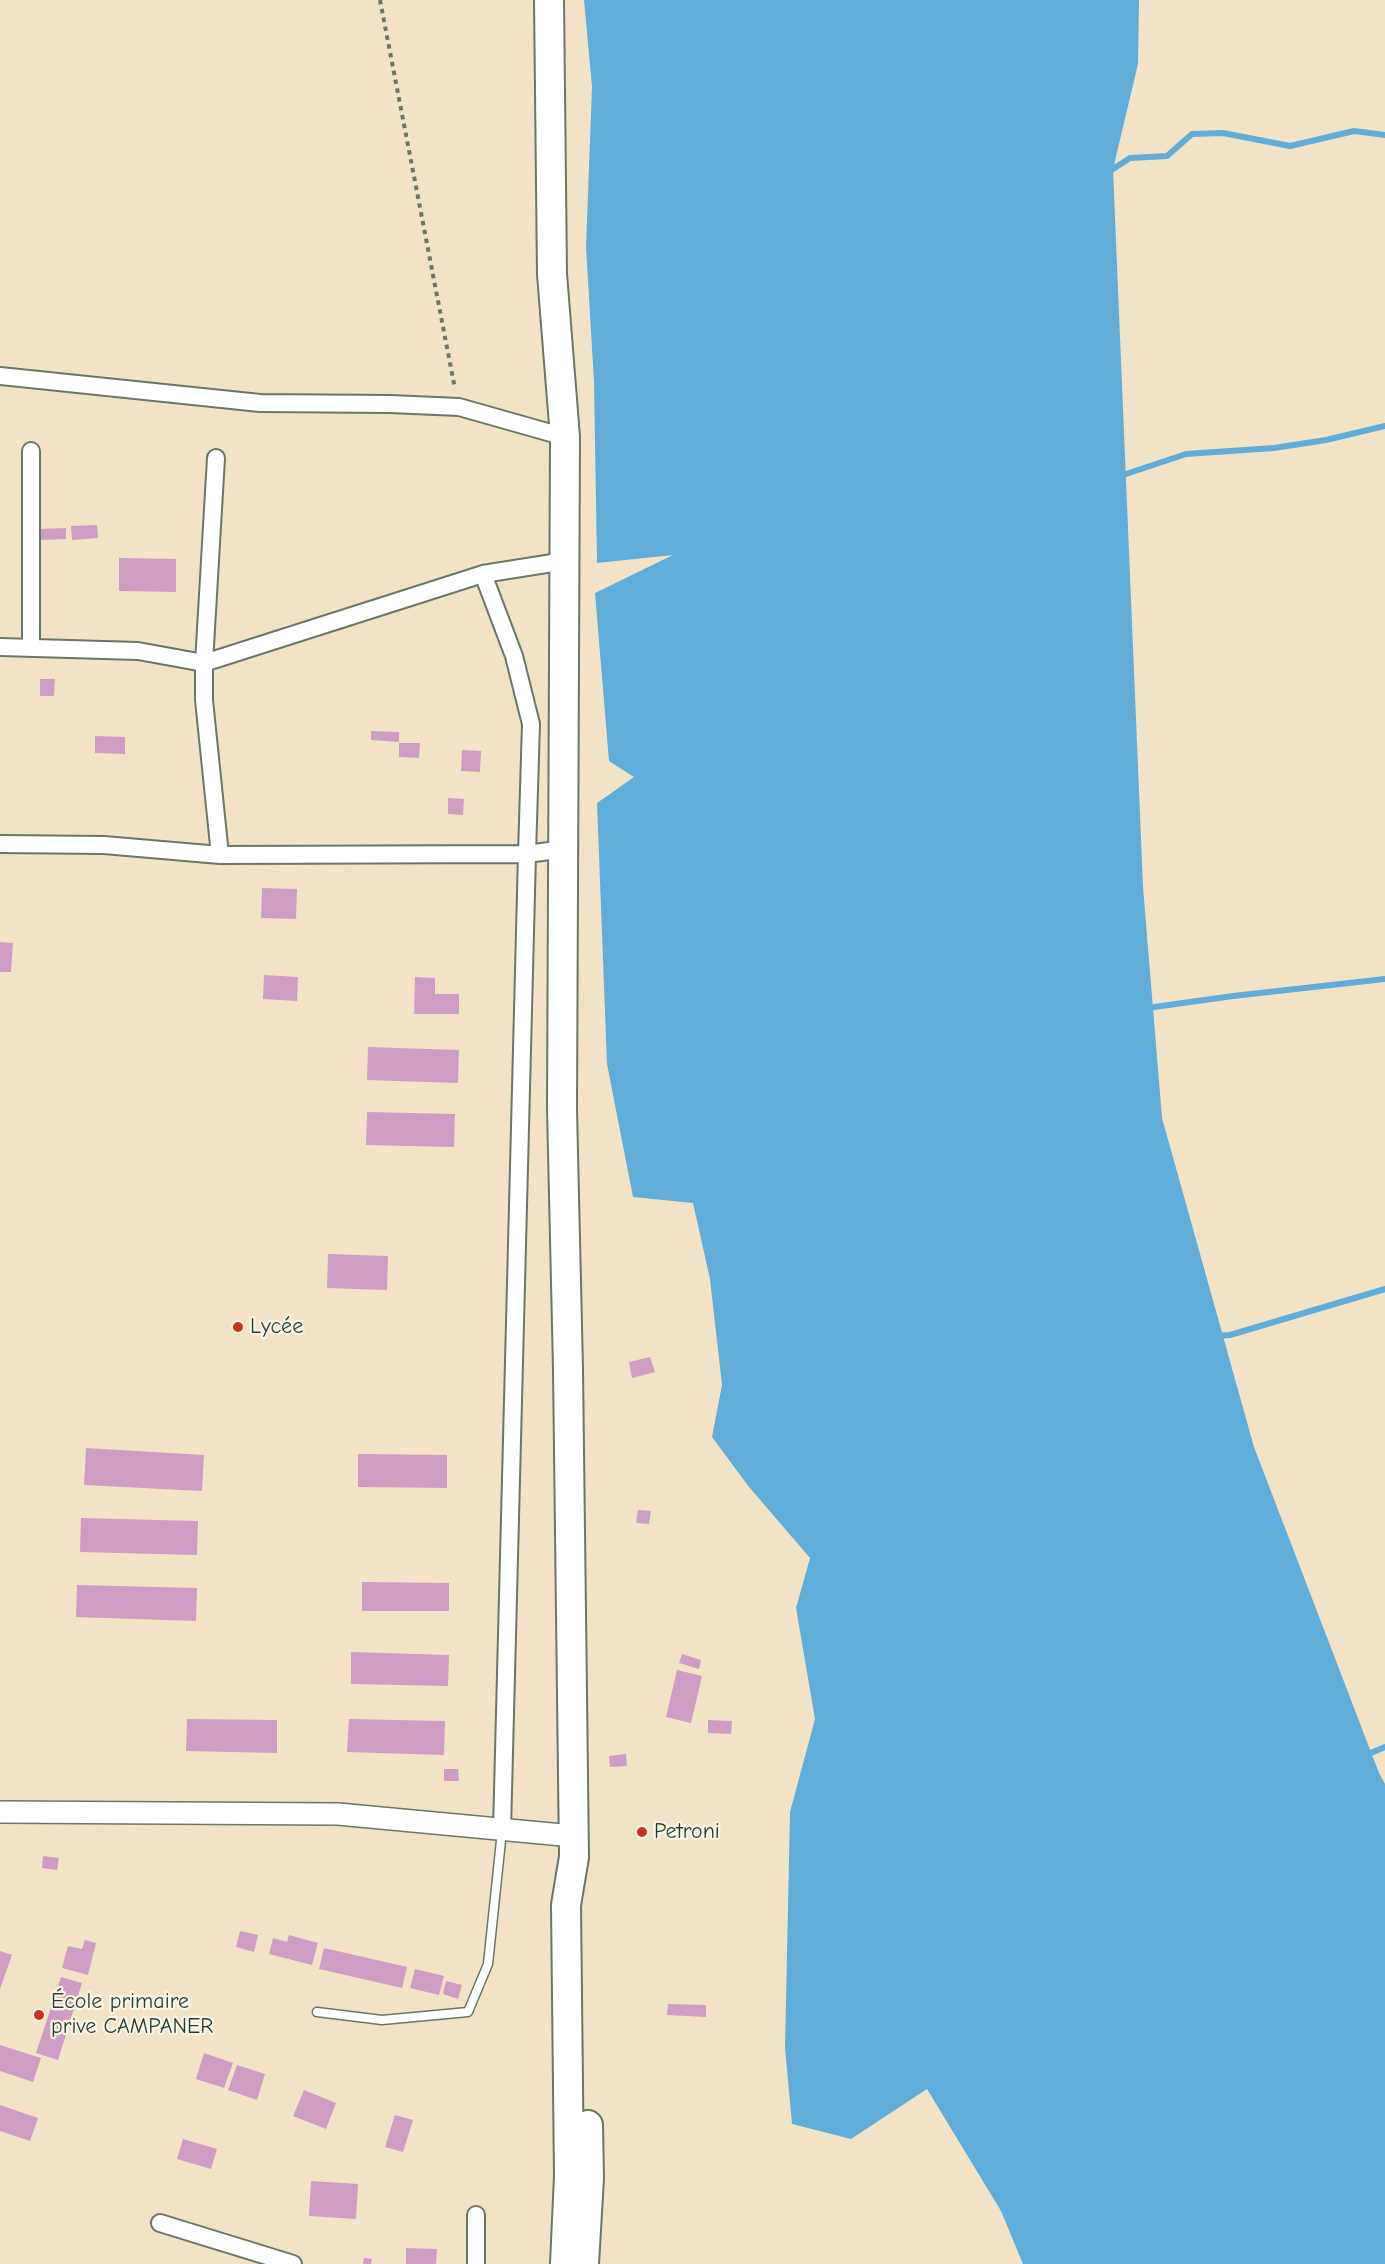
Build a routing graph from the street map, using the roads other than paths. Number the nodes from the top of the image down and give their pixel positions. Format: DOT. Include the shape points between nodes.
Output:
graph roads {
  1 [pos="549,0"];
  2 [pos="0,376"];
  3 [pos="565,437"];
  4 [pos="31,451"];
  5 [pos="216,458"];
  6 [pos="565,561"];
  7 [pos="483,574"];
  8 [pos="0,647"];
  9 [pos="31,648"];
  10 [pos="204,663"];
  11 [pos="0,844"];
  12 [pos="564,849"];
  13 [pos="527,854"];
  14 [pos="220,855"];
  15 [pos="0,1812"];
  16 [pos="502,1830"];
  17 [pos="574,1846"];
  18 [pos="317,2012"];
  19 [pos="476,2215"];
  20 [pos="160,2223"];
  21 [pos="293,2264"];
  22 [pos="476,2264"];
  23 [pos="565,2264"];
  24 [pos="584,2264"];
  1 -- 3 [label="highway" via="552,274"];
  2 -- 3 [label="street" via="260,404 459,407"];
  3 -- 6 [label="highway"];
  4 -- 9 [label="street"];
  5 -- 10 [label="street"];
  6 -- 7 [label="street"];
  6 -- 12 [label="highway"];
  7 -- 10 [label="street"];
  7 -- 13 [label="street" via="514,656 531,724"];
  8 -- 9 [label="street"];
  9 -- 10 [label="street" via="138,651"];
  10 -- 14 [label="street" via="204,700"];
  11 -- 14 [label="street" via="104,845"];
  12 -- 13 [label="street"];
  12 -- 17 [label="highway" via="562,1109"];
  13 -- 14 [label="street"];
  13 -- 16 [label="street"];
  15 -- 16 [label="street" via="338,1814"];
  16 -- 17 [label="street"];
  16 -- 18 [label="lane" via="488,1964 468,2012 382,2020"];
  17 -- 23 [label="highway" via="566,1905 569,2176"];
  17 -- 24 [label="highway" via="584,1897 589,2178"];
  19 -- 22 [label="street"];
  20 -- 21 [label="street"];
}
